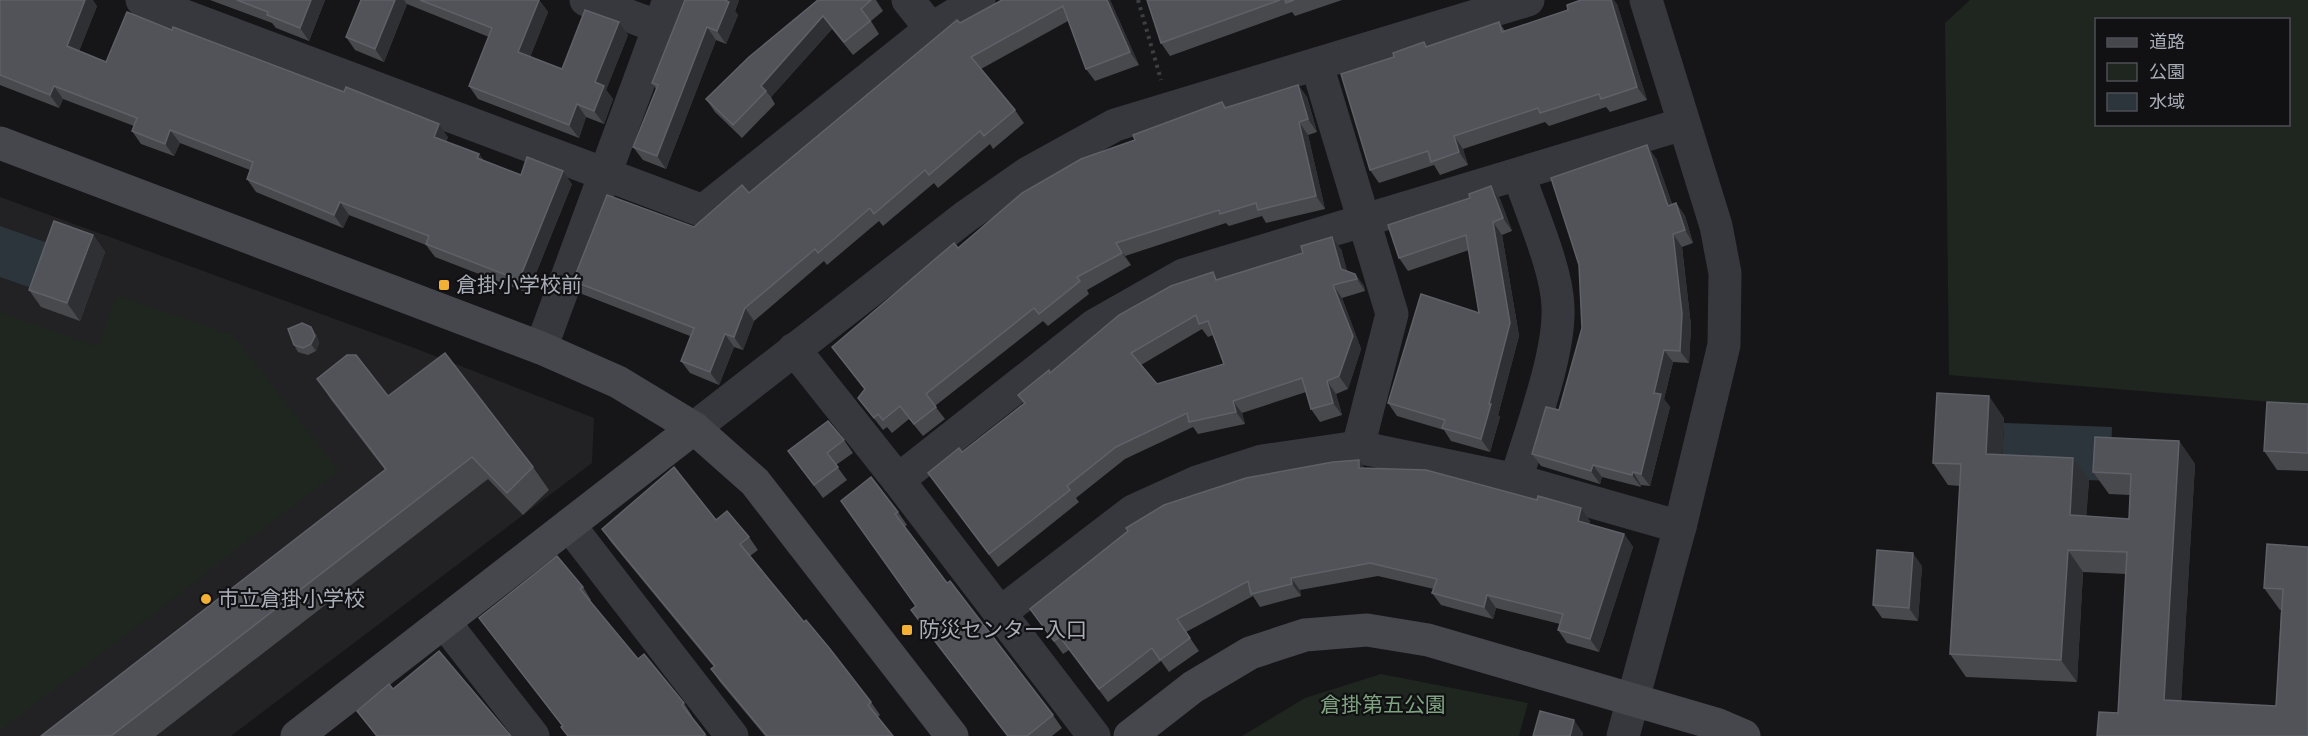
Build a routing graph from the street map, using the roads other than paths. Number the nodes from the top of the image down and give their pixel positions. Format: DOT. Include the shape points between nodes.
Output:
graph roads {
  1 [pos="142,0"];
  2 [pos="586,0"];
  3 [pos="908,0"];
  4 [pos="979,0"];
  5 [pos="1528,0"];
  6 [pos="1646,0"];
  7 [pos="664,13"];
  8 [pos="931,29"];
  9 [pos="1317,65"];
  10 [pos="1683,123"];
  11 [pos="0,143"];
  12 [pos="1519,175"];
  13 [pos="603,176"];
  14 [pos="1363,219"];
  15 [pos="541,348"];
  16 [pos="794,349"];
  17 [pos="694,428"];
  18 [pos="1358,447"];
  19 [pos="898,480"];
  20 [pos="1516,480"];
  21 [pos="569,525"];
  22 [pos="1680,527"];
  23 [pos="1000,613"];
  24 [pos="444,622"];
  25 [pos="1632,700"];
  26 [pos="316,730"];
  27 [pos="533,736"];
  28 [pos="732,736"];
  29 [pos="952,736"];
  30 [pos="1094,736"];
  31 [pos="1130,736"];
  32 [pos="1623,736"];
  33 [pos="1744,736"];
  1 -- 13 [label="street"];
  2 -- 7 [label="street"];
  3 -- 8 [label="street"];
  4 -- 8 [label="street"];
  5 -- 9 [label="street"];
  6 -- 10 [label="street"];
  7 -- 13 [label="street"];
  8 -- 13 [label="street" via="703,211"];
  9 -- 14 [label="street"];
  9 -- 16 [label="street" via="1115,125 1028,173"];
  10 -- 12 [label="street"];
  10 -- 22 [label="street" via="1716,226 1725,273 1724,345"];
  11 -- 15 [label="street"];
  12 -- 14 [label="street"];
  12 -- 20 [label="street" via="1558,306 1553,351"];
  13 -- 15 [label="street"];
  14 -- 18 [label="street" via="1392,314"];
  14 -- 19 [label="street" via="1183,274 1095,325"];
  15 -- 17 [label="street" via="618,382"];
  16 -- 17 [label="street"];
  16 -- 19 [label="street"];
  17 -- 21 [label="street"];
  17 -- 29 [label="street" via="755,482"];
  18 -- 20 [label="street"];
  18 -- 23 [label="street" via="1262,461 1197,482 1133,511"];
  19 -- 23 [label="street"];
  20 -- 22 [label="street"];
  21 -- 24 [label="street"];
  21 -- 28 [label="street"];
  22 -- 25 [label="street"];
  23 -- 30 [label="street"];
  24 -- 26 [label="street"];
  24 -- 27 [label="street"];
  25 -- 31 [label="street" via="1428,640 1367,630 1305,635 1250,653 1193,687"];
  25 -- 32 [label="street"];
  25 -- 33 [label="street"];
}
